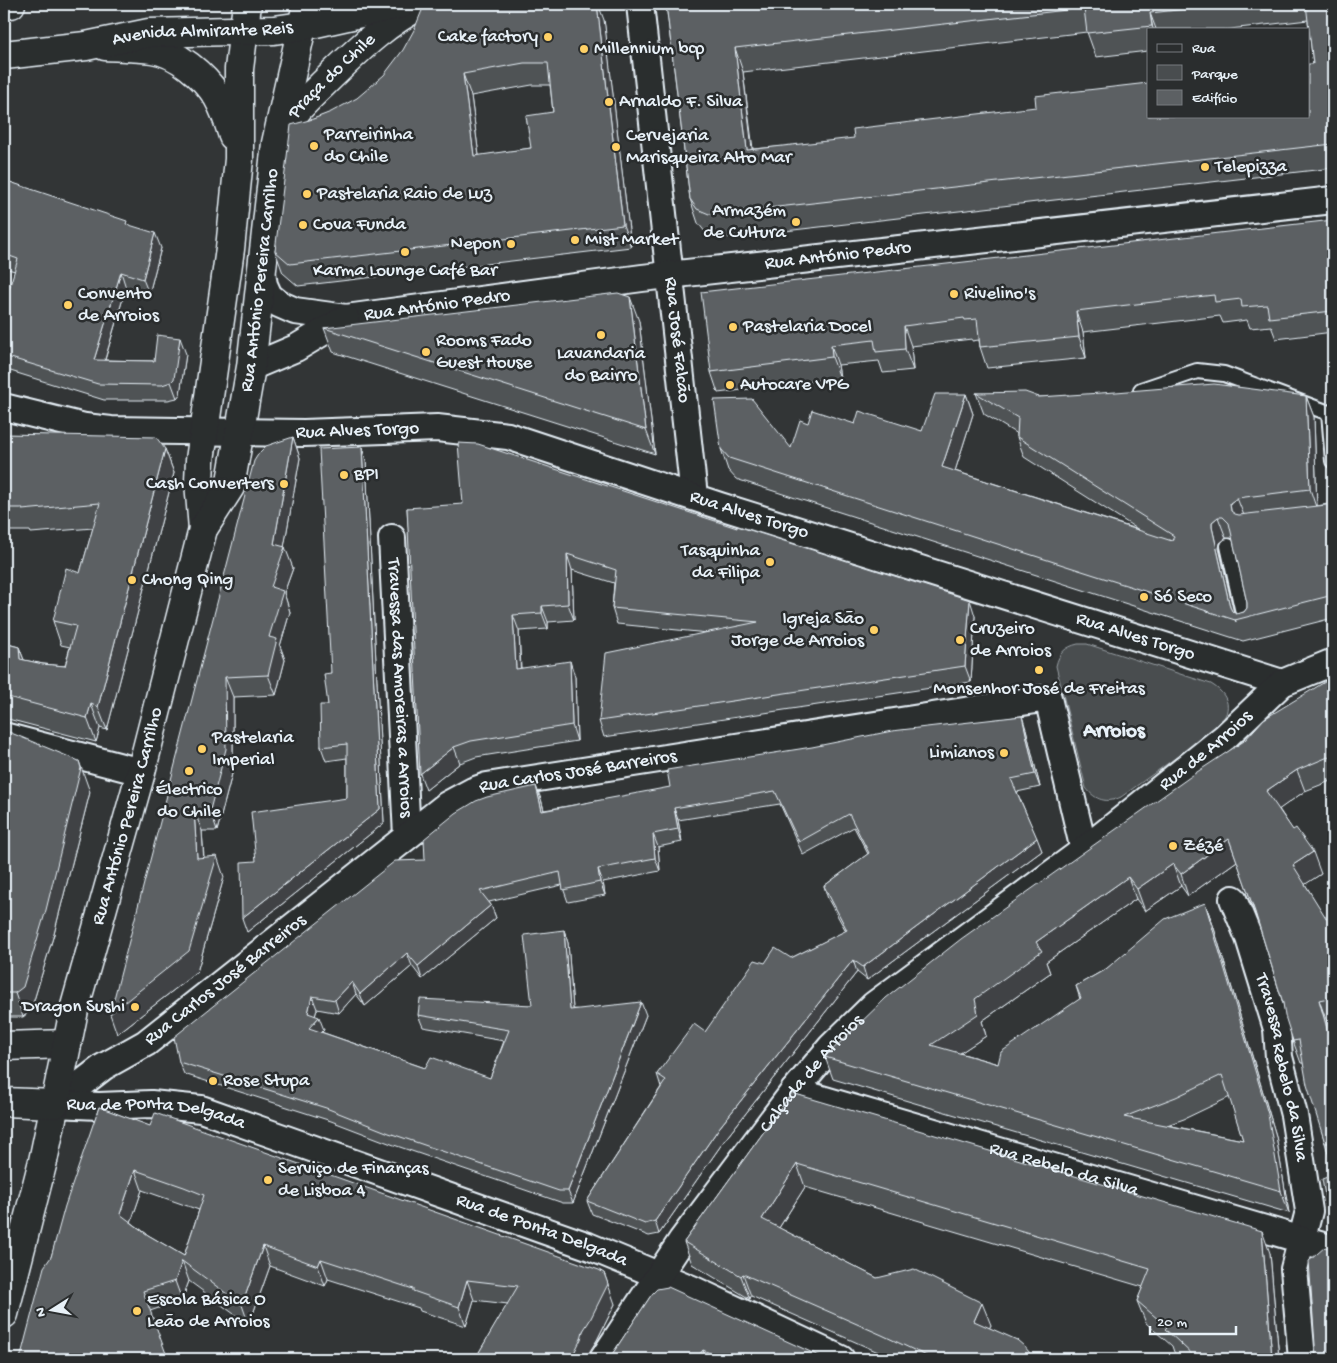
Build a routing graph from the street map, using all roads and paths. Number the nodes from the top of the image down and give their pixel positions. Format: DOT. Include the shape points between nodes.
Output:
graph roads {
  1 [pos="11,4"];
  2 [pos="247,4"];
  3 [pos="401,4"];
  4 [pos="423,4"];
  5 [pos="640,4"];
  6 [pos="4,5"];
  7 [pos="304,15"];
  8 [pos="244,31"];
  9 [pos="86,46"];
  10 [pos="4,54"];
  11 [pos="276,143"];
  12 [pos="239,159"];
  13 [pos="1333,200"];
  14 [pos="262,273"];
  15 [pos="670,276"];
  16 [pos="346,318"];
  17 [pos="251,368"];
  18 [pos="1141,390"];
  19 [pos="4,407"];
  20 [pos="204,431"];
  21 [pos="240,432"];
  22 [pos="1333,461"];
  23 [pos="694,496"];
  24 [pos="203,529"];
  25 [pos="392,538"];
  26 [pos="1228,546"];
  27 [pos="1246,626"];
  28 [pos="1333,662"];
  29 [pos="1282,684"];
  30 [pos="4,736"];
  31 [pos="141,772"];
  32 [pos="407,836"];
  33 [pos="1084,850"];
  34 [pos="1233,899"];
  35 [pos="67,1044"];
  36 [pos="4,1046"];
  37 [pos="794,1091"];
  38 [pos="4,1102"];
  39 [pos="55,1104"];
  40 [pos="1302,1239"];
  41 [pos="1333,1249"];
  42 [pos="659,1276"];
  43 [pos="4,1314"];
  44 [pos="603,1359"];
  45 [pos="842,1359"];
  46 [pos="1302,1359"];
  1 -- 6 [label="main road"];
  2 -- 8 [label="main road, Rua António Pereira Carrilho"];
  3 -- 7 [label="main road, Avenida Almirante Reis"];
  4 -- 11 [label="main road, Praça do Chile" via="391,22 370,39 296,110"];
  5 -- 15 [label="street, Rua José Falcão"];
  7 -- 8 [label="main road, Avenida Almirante Reis" via="274,30"];
  7 -- 11 [label="main road, Rua António Pereira Carrilho"];
  8 -- 9 [label="main road, Avenida Almirante Reis" via="150,33"];
  8 -- 12 [label="main road, Rua António Pereira Carrilho" via="238,69"];
  9 -- 10 [label="main road, Avenida Almirante Reis"];
  9 -- 12 [label="main road" via="154,49 182,61 217,97 230,126"];
  11 -- 14 [label="main road, Rua António Pereira Carrilho"];
  12 -- 20 [label="main road, Rua António Pereira Carrilho" via="230,249"];
  13 -- 15 [label="street, Rua António Pedro"];
  14 -- 16 [label="street, Rua António Pedro" via="269,296 279,304 295,311"];
  14 -- 17 [label="main road, Rua António Pereira Carrilho"];
  15 -- 16 [label="street, Rua António Pedro"];
  15 -- 23 [label="street, Rua José Falcão"];
  16 -- 17 [label="street, Rua António Pedro" via="296,348"];
  17 -- 20 [label="main road" via="237,379 218,403"];
  17 -- 21 [label="main road, Rua António Pereira Carrilho"];
  18 -- 22 [label="lane" via="1197,371 1233,377 1329,414"];
  19 -- 20 [label="street, Rua Alves Torgo" via="111,430"];
  20 -- 21 [label="street, Rua Alves Torgo"];
  20 -- 24 [label="main road, Rua António Pereira Carrilho" via="199,471"];
  21 -- 23 [label="street, Rua Alves Torgo" via="437,428 508,436"];
  21 -- 24 [label="main road, Rua António Pereira Carrilho" via="230,487"];
  23 -- 29 [label="street, Rua Alves Torgo"];
  24 -- 31 [label="main road, Rua António Pereira Carrilho"];
  25 -- 32 [label="street, Travessa das Amoreiras a Arroios"];
  26 -- 27 [label="lane"];
  28 -- 29 [label="street, Rua de Arroios"];
  29 -- 33 [label="street, Rua de Arroios" via="1225,737"];
  30 -- 31 [label="street"];
  31 -- 35 [label="main road, Rua António Pereira Carrilho"];
  32 -- 33 [label="street, Rua Carlos José Barreiros" via="447,805 487,786 1048,698"];
  32 -- 39 [label="street, Rua Carlos José Barreiros" via="146,1043 103,1067"];
  33 -- 37 [label="street, Calçada de Arroios" via="874,1005 831,1047"];
  34 -- 40 [label="street, Travessa Rebelo da Silva" via="1249,938 1277,1029 1279,1057 1294,1115 1309,1211"];
  35 -- 36 [label="main road"];
  35 -- 39 [label="main road, Rua António Pereira Carrilho"];
  37 -- 40 [label="street, Rua Rebelo da Silva"];
  37 -- 42 [label="street, Calçada de Arroios" via="682,1240"];
  38 -- 39 [label="main road"];
  39 -- 42 [label="street, Rua de Ponta Delgada" via="151,1104 201,1108 579,1242"];
  39 -- 43 [label="main road, Rua António Pereira Carrilho"];
  40 -- 41 [label="street, Rua Rebelo da Silva"];
  40 -- 46 [label="street, Travessa Rebelo da Silva" via="1294,1269"];
  42 -- 44 [label="street, Calçada de Arroios"];
  42 -- 45 [label="street, Rua de Ponta Delgada"];
}
